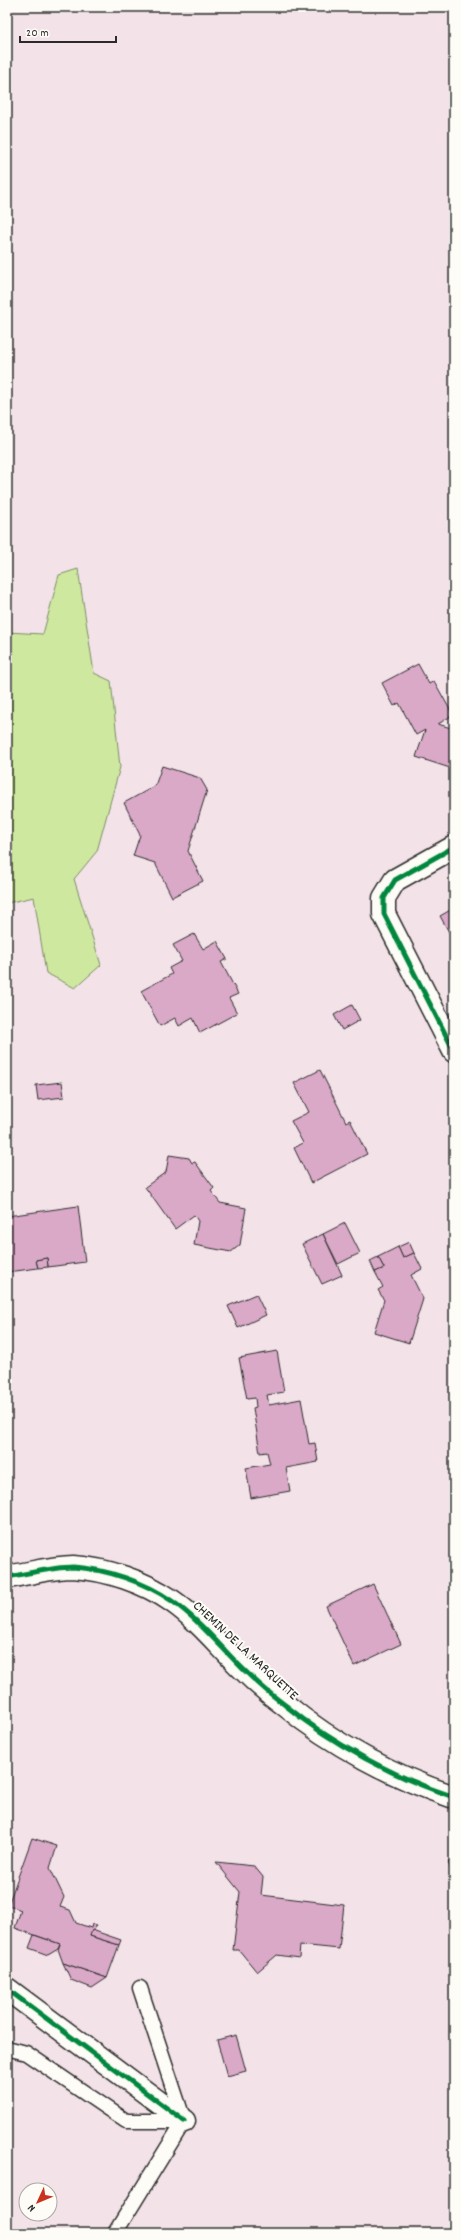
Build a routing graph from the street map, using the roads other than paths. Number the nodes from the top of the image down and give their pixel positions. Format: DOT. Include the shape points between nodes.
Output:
graph roads {
  1 [pos="454,847"];
  2 [pos="454,1051"];
  3 [pos="7,1577"];
  4 [pos="454,1797"];
  5 [pos="140,1988"];
  6 [pos="7,1989"];
  7 [pos="7,2048"];
  8 [pos="184,2121"];
  9 [pos="115,2233"];
  1 -- 2 [label="street" via="395,880 384,898 384,914"];
  3 -- 4 [label="street, CHEMIN DE LA MARQUETTE" via="72,1567 107,1573 140,1583 172,1601 203,1627 242,1668 285,1706 333,1740 381,1766"];
  5 -- 8 [label="lane"];
  6 -- 8 [label="street"];
  7 -- 8 [label="lane" via="26,2053 126,2121"];
  8 -- 9 [label="lane"];
}
